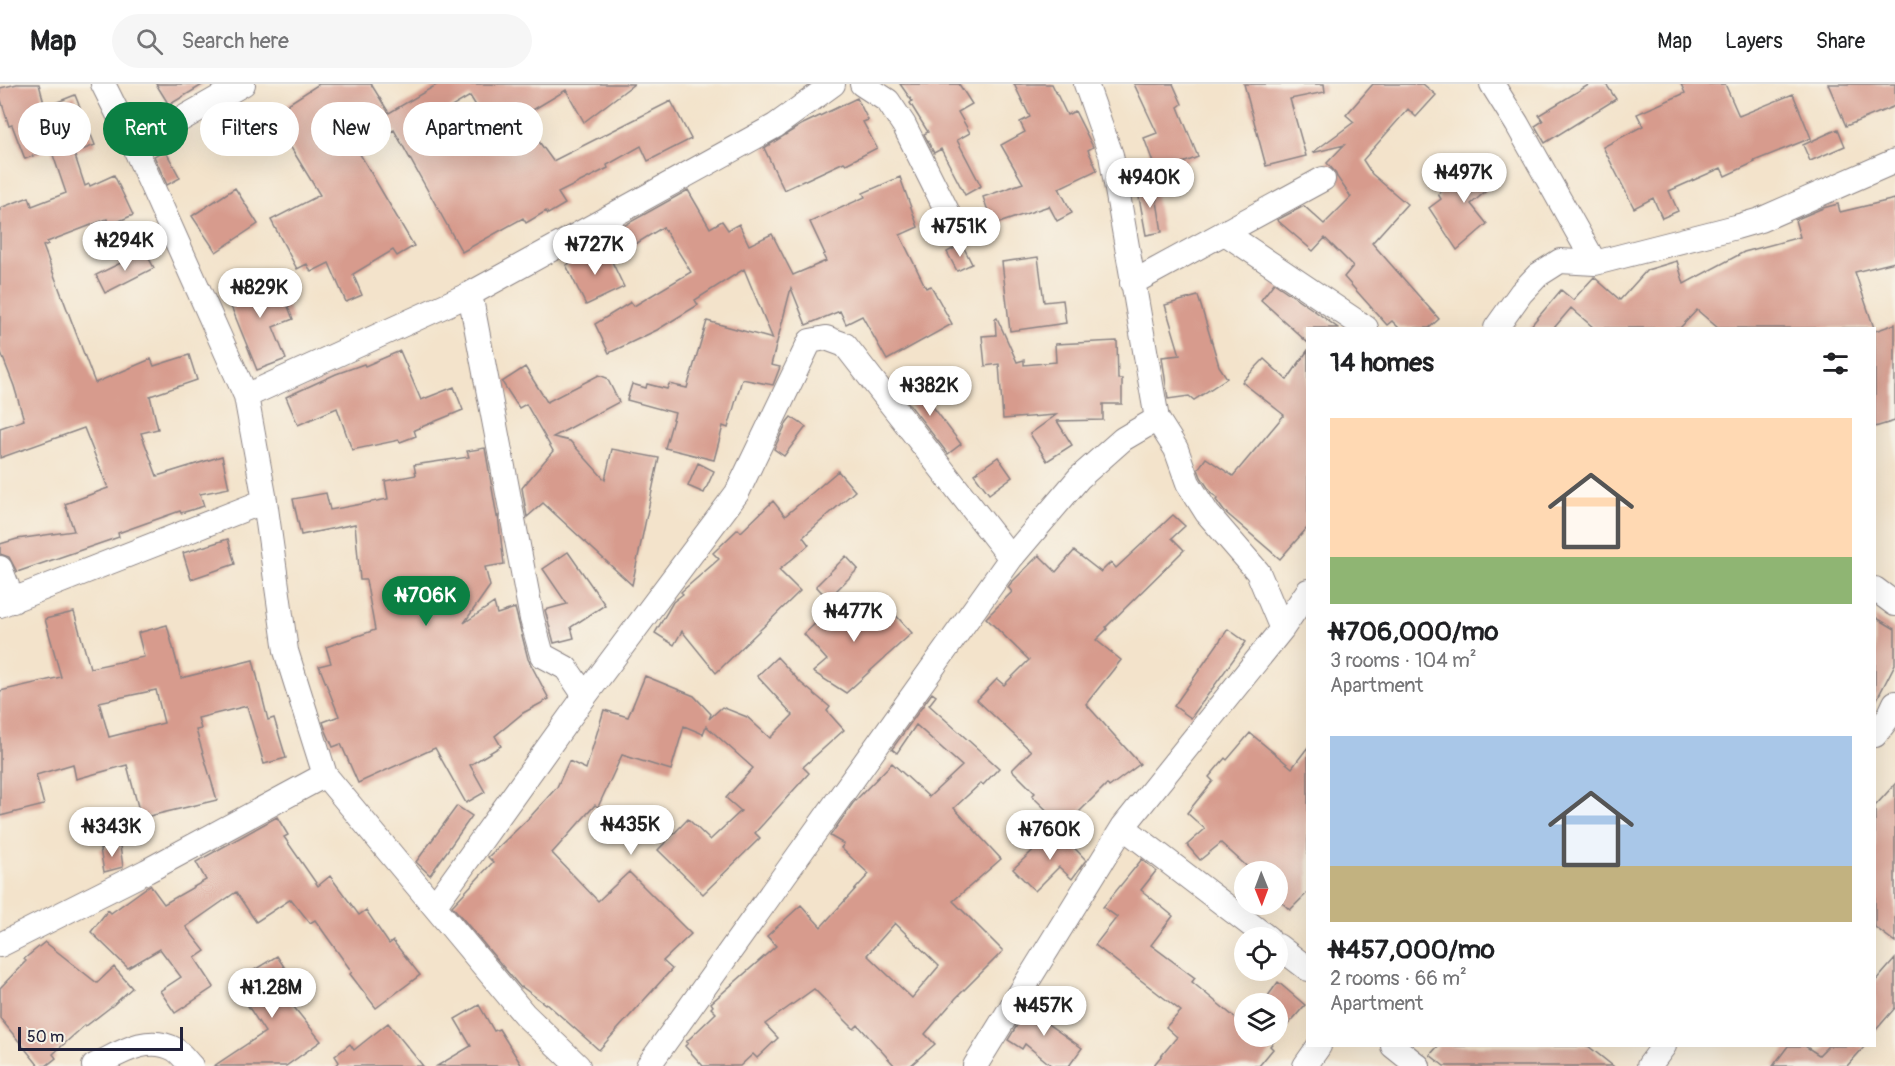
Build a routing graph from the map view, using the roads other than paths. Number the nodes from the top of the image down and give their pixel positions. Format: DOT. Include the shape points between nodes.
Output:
graph roads {
  1 [pos="103,84"];
  2 [pos="243,84"];
  3 [pos="833,84"];
  4 [pos="862,84"];
  5 [pos="1086,84"];
  6 [pos="1492,84"];
  7 [pos="112,102"];
  8 [pos="188,115"];
  9 [pos="138,156"];
  10 [pos="1895,161"];
  11 [pos="1323,179"];
  12 [pos="950,217"];
  13 [pos="1225,233"];
  14 [pos="1595,263"];
  15 [pos="1132,283"];
  16 [pos="470,294"];
  17 [pos="1365,327"];
  18 [pos="1497,327"];
  19 [pos="246,396"];
  20 [pos="1157,419"];
  21 [pos="265,501"];
  22 [pos="1011,558"];
  23 [pos="0,568"];
  24 [pos="1876,590"];
  25 [pos="1306,594"];
  26 [pos="7,603"];
  27 [pos="1895,604"];
  28 [pos="1282,629"];
  29 [pos="585,696"];
  30 [pos="1895,704"];
  31 [pos="1876,734"];
  32 [pos="325,775"];
  33 [pos="1123,827"];
  34 [pos="435,905"];
  35 [pos="1254,927"];
  36 [pos="0,945"];
  37 [pos="1288,953"];
  38 [pos="1306,967"];
  39 [pos="1318,1047"];
  40 [pos="1394,1047"];
  41 [pos="1663,1047"];
  42 [pos="94,1066"];
  43 [pos="191,1066"];
  44 [pos="578,1066"];
  45 [pos="648,1066"];
  46 [pos="975,1066"];
  47 [pos="1305,1066"];
  48 [pos="1418,1066"];
  49 [pos="1649,1066"];
  1 -- 7 [label="street"];
  2 -- 8 [label="street"];
  3 -- 16 [label="street" via="775,126"];
  4 -- 12 [label="street" via="888,101 904,125"];
  5 -- 15 [label="street" via="1111,155"];
  6 -- 14 [label="street"];
  9 -- 19 [label="street"];
  10 -- 14 [label="street" via="1760,219"];
  11 -- 13 [label="street"];
  13 -- 15 [label="street"];
  13 -- 17 [label="street"];
  14 -- 18 [label="street" via="1560,261 1538,275"];
  15 -- 20 [label="street"];
  16 -- 19 [label="street"];
  16 -- 29 [label="street" via="542,654 566,668"];
  19 -- 21 [label="street"];
  20 -- 22 [label="street" via="1123,439 1079,478"];
  20 -- 28 [label="street" via="1207,513 1258,572"];
  21 -- 26 [label="street"];
  21 -- 32 [label="street" via="286,651"];
  22 -- 29 [label="street" via="845,345 826,338 810,341 737,493"];
  22 -- 45 [label="street"];
  23 -- 26 [label="street"];
  24 -- 27 [label="street"];
  25 -- 28 [label="street"];
  28 -- 33 [label="street"];
  29 -- 34 [label="street"];
  30 -- 31 [label="street"];
  32 -- 34 [label="street"];
  32 -- 36 [label="street"];
  33 -- 35 [label="street"];
  33 -- 46 [label="street"];
  34 -- 44 [label="street" via="524,1014"];
  37 -- 38 [label="street"];
  39 -- 47 [label="street"];
  40 -- 48 [label="street"];
  41 -- 49 [label="street"];
  42 -- 43 [label="street" via="136,1046 156,1043 176,1050"];
}
